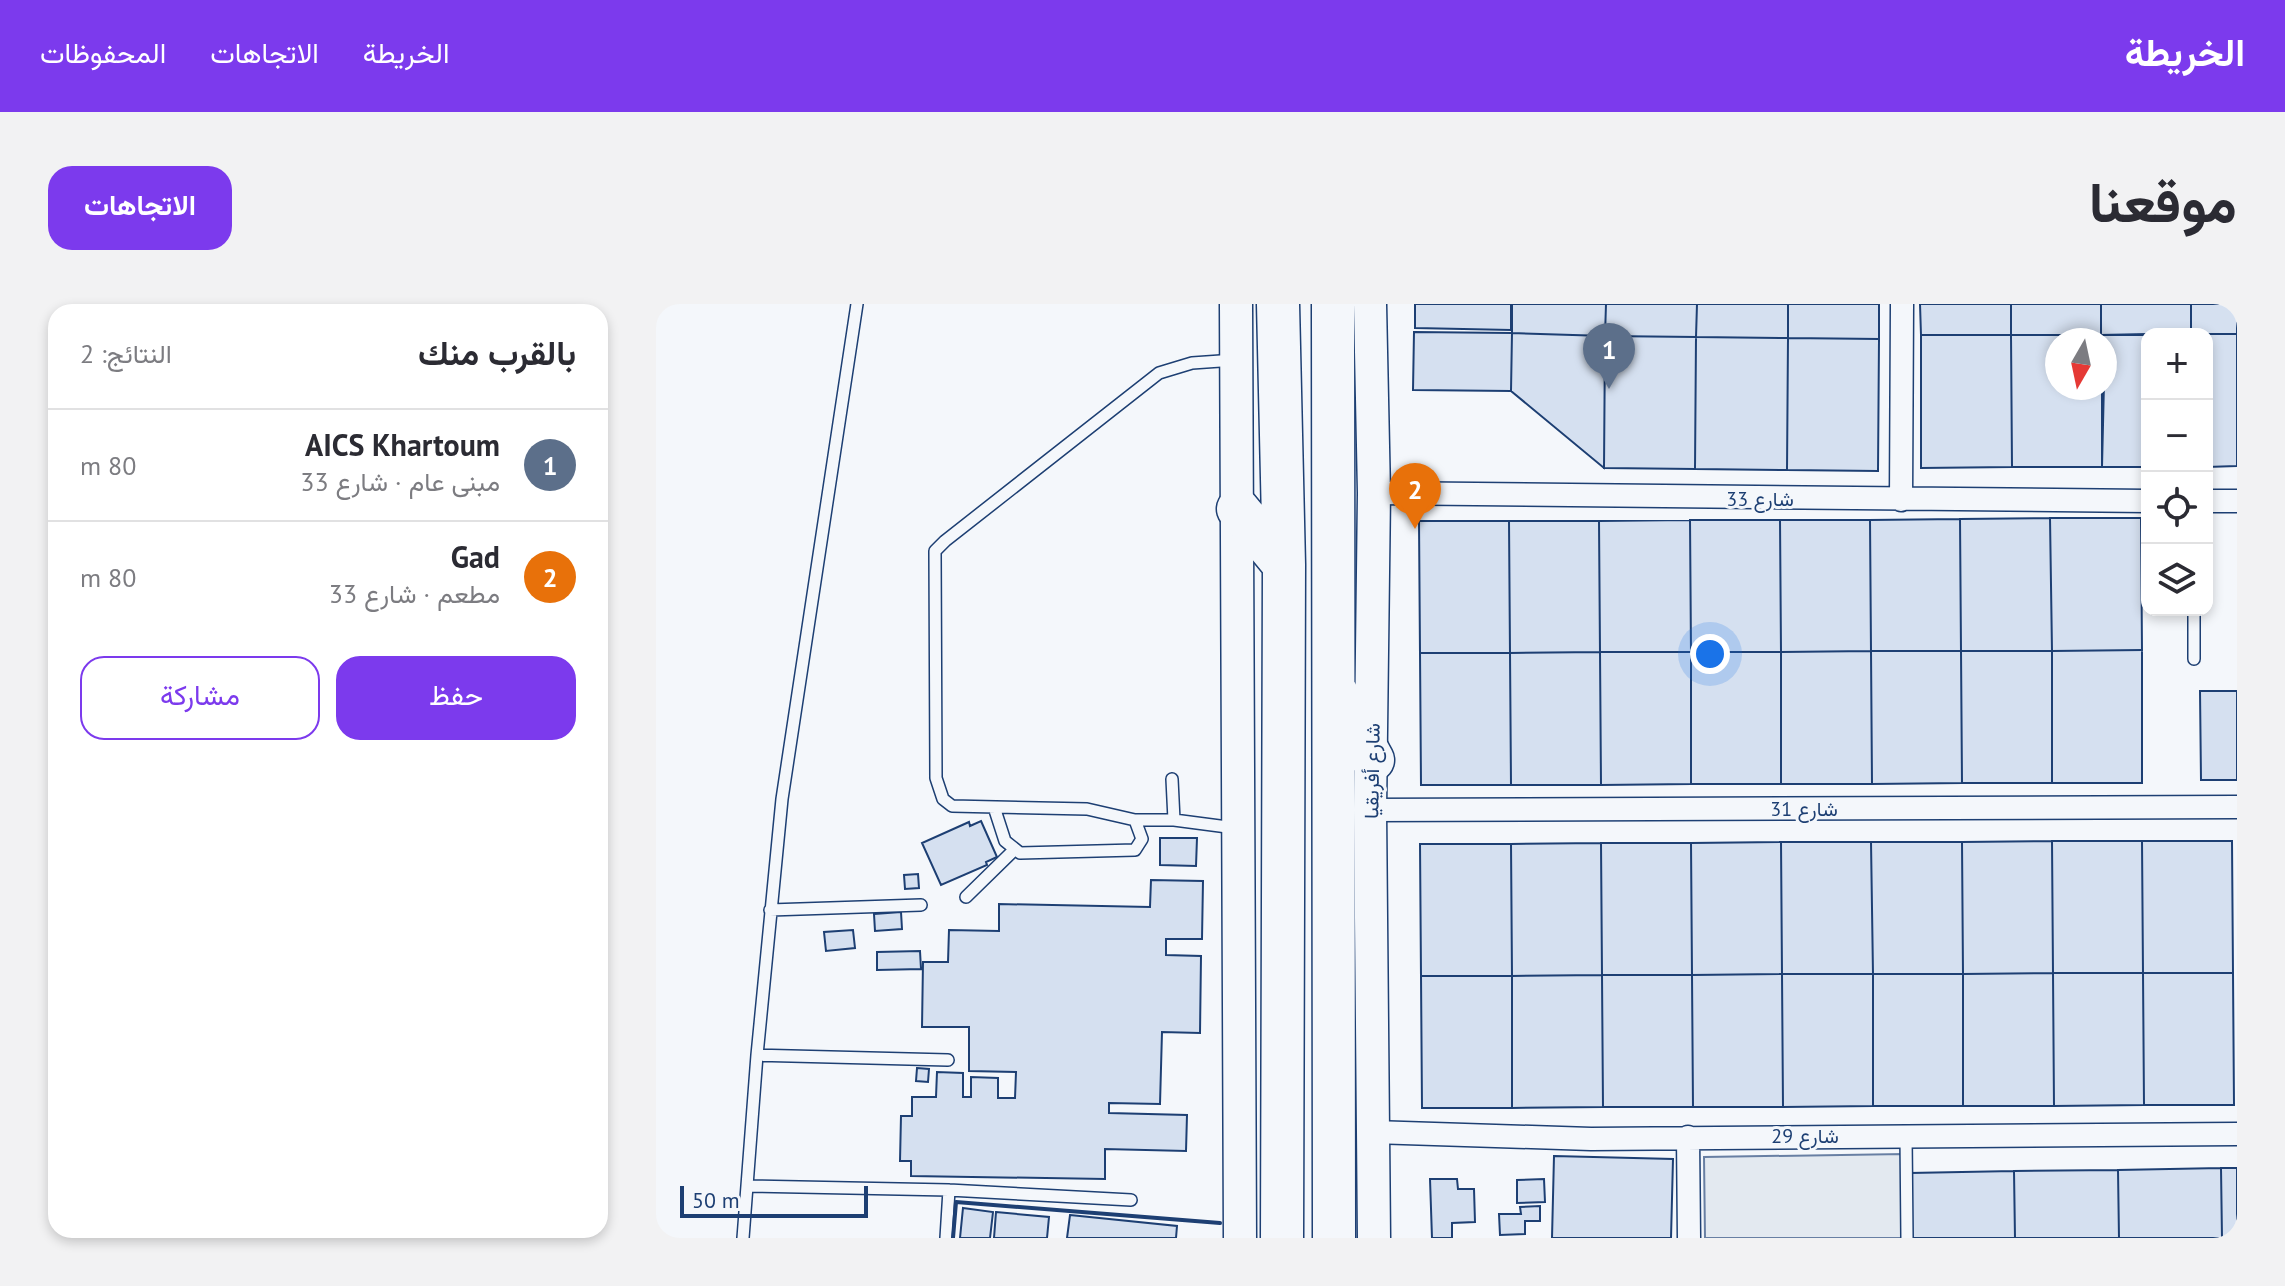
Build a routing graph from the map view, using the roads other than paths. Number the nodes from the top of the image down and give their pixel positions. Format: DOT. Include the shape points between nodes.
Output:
graph roads {
  1 [pos="857,304"];
  2 [pos="1236,304"];
  3 [pos="1278,304"];
  4 [pos="1333,304"];
  5 [pos="1370,304"];
  6 [pos="1902,304"];
  7 [pos="1235,360"];
  8 [pos="1374,493"];
  9 [pos="1901,500"];
  10 [pos="2141,501"];
  11 [pos="2213,501"];
  12 [pos="2237,501"];
  13 [pos="1238,509"];
  14 [pos="1284,565"];
  15 [pos="2194,616"];
  16 [pos="2194,659"];
  17 [pos="1333,686"];
  18 [pos="1373,760"];
  19 [pos="1172,779"];
  20 [pos="994,807"];
  21 [pos="2237,807"];
  22 [pos="1370,810"];
  23 [pos="1135,820"];
  24 [pos="1174,820"];
  25 [pos="1240,828"];
  26 [pos="1014,850"];
  27 [pos="966,897"];
  28 [pos="921,905"];
  29 [pos="770,910"];
  30 [pos="757,1055"];
  31 [pos="948,1060"];
  32 [pos="1373,1132"];
  33 [pos="2237,1134"];
  34 [pos="1906,1136"];
  35 [pos="1688,1137"];
  36 [pos="748,1186"];
  37 [pos="949,1190"];
  38 [pos="1131,1200"];
  39 [pos="743,1238"];
  40 [pos="946,1238"];
  41 [pos="1240,1238"];
  42 [pos="1282,1238"];
  43 [pos="1334,1238"];
  44 [pos="1374,1238"];
  45 [pos="1689,1238"];
  46 [pos="1907,1238"];
  1 -- 29 [label="lane"];
  2 -- 7 [label="street"];
  3 -- 14 [label="highway"];
  4 -- 17 [label="highway, شارع أفريقيا"];
  5 -- 8 [label="street, شارع أفريقيا"];
  6 -- 9 [label="street"];
  7 -- 13 [label="street"];
  7 -- 20 [label="lane" via="1192,363 1159,373 935,551 937,789 952,806"];
  8 -- 9 [label="street, شارع 33"];
  8 -- 18 [label="street, شارع أفريقيا"];
  9 -- 10 [label="street, شارع 33"];
  11 -- 12 [label="street"];
  13 -- 14 [label="highway"];
  13 -- 25 [label="street"];
  14 -- 42 [label="highway"];
  15 -- 16 [label="lane"];
  17 -- 18 [label="highway"];
  17 -- 43 [label="highway, شارع أفريقيا"];
  18 -- 22 [label="street, شارع أفريقيا"];
  19 -- 24 [label="lane"];
  20 -- 23 [label="lane" via="1087,809"];
  20 -- 26 [label="lane" via="1005,841"];
  21 -- 22 [label="street, شارع 31"];
  22 -- 32 [label="street, شارع أفريقيا"];
  23 -- 24 [label="lane"];
  23 -- 26 [label="lane" via="1142,839 1135,850"];
  24 -- 25 [label="lane"];
  25 -- 41 [label="street"];
  26 -- 27 [label="lane"];
  28 -- 29 [label="lane"];
  29 -- 30 [label="lane"];
  30 -- 31 [label="lane"];
  30 -- 36 [label="lane"];
  32 -- 35 [label="street, شارع 29"];
  32 -- 44 [label="street, شارع أفريقيا"];
  33 -- 34 [label="street, شارع 29"];
  34 -- 35 [label="street, شارع 29"];
  34 -- 46 [label="lane"];
  35 -- 45 [label="street"];
  36 -- 37 [label="lane"];
  36 -- 39 [label="lane"];
  37 -- 38 [label="lane"];
  37 -- 40 [label="lane"];
}
